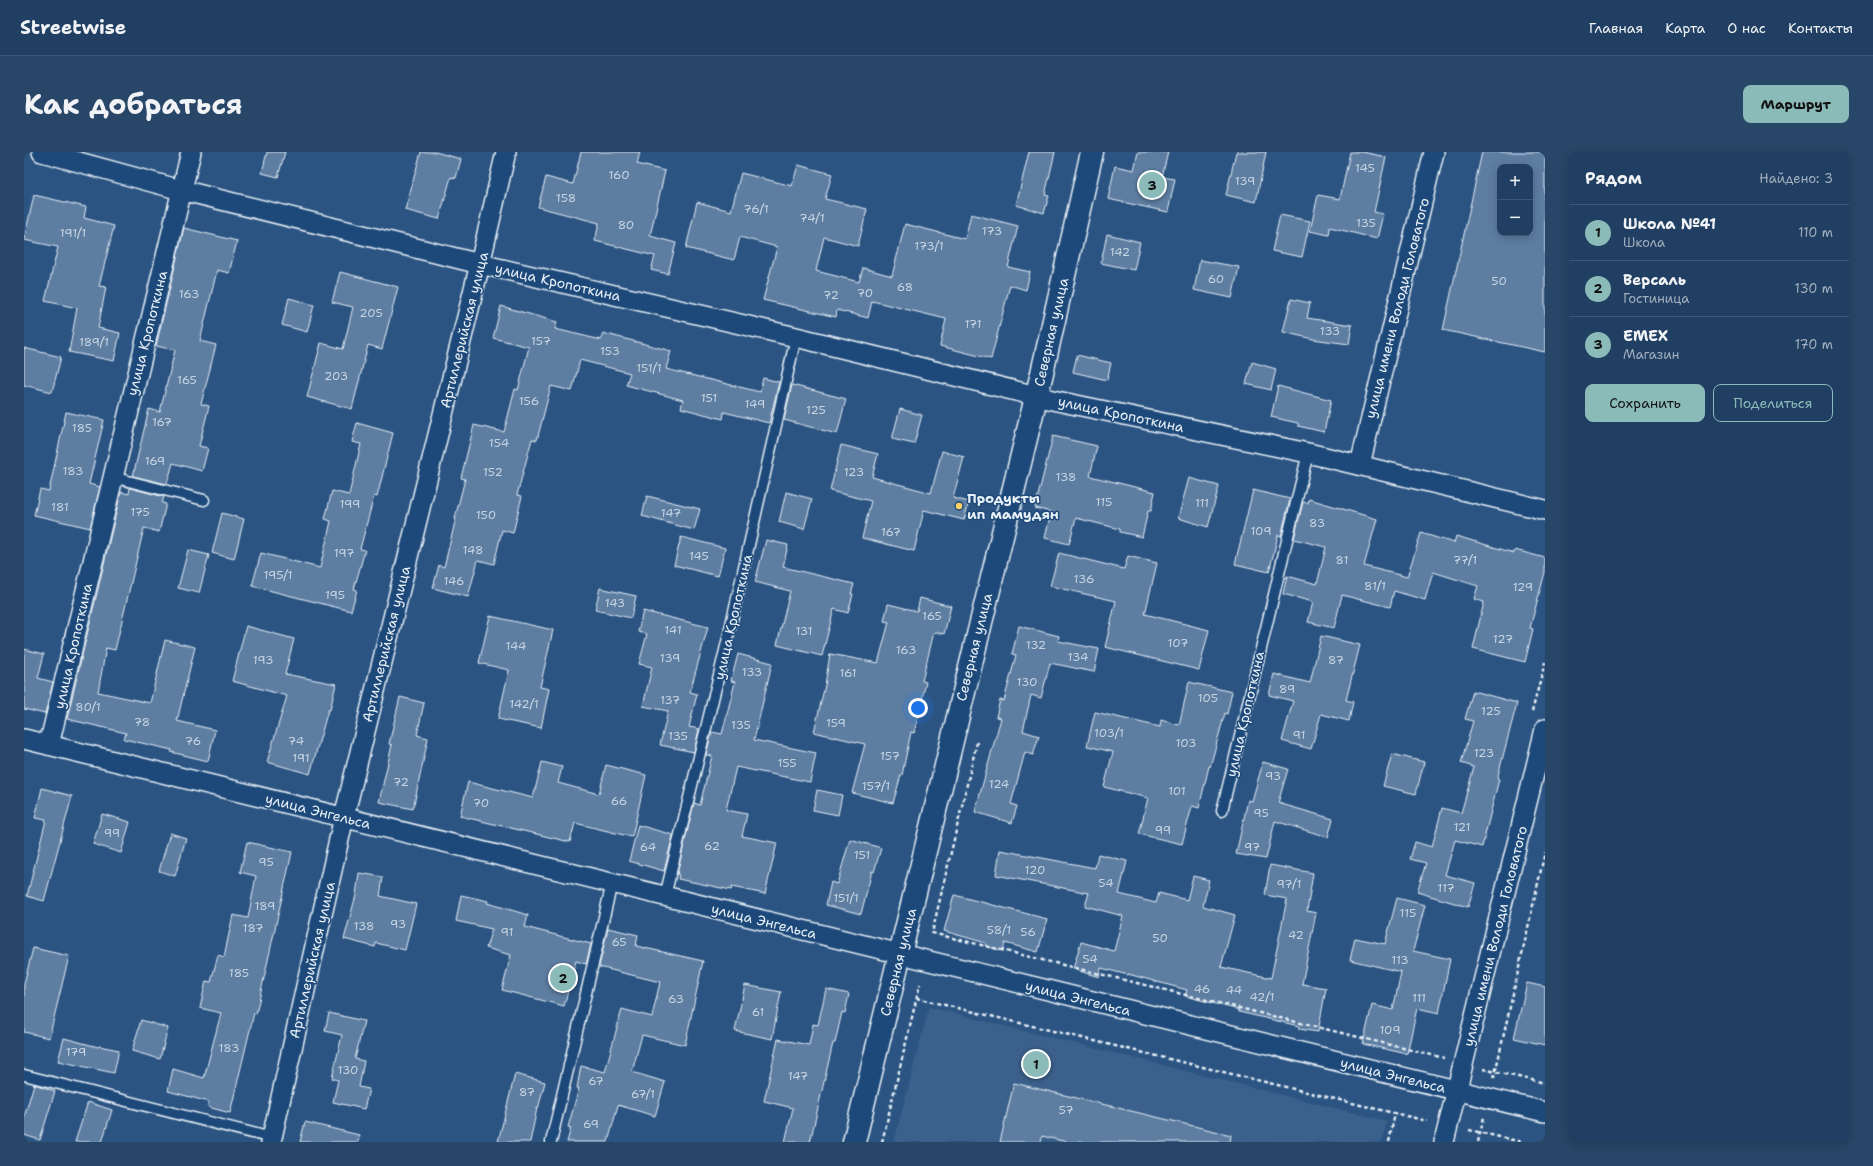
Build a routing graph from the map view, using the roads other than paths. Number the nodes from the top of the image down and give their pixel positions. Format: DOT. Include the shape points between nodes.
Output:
graph roads {
  1 [pos="42,152"];
  2 [pos="191,152"];
  3 [pos="506,152"];
  4 [pos="1092,152"];
  5 [pos="1434,152"];
  6 [pos="181,190"];
  7 [pos="480,264"];
  8 [pos="796,337"];
  9 [pos="1036,395"];
  10 [pos="1308,453"];
  11 [pos="1360,465"];
  12 [pos="112,477"];
  13 [pos="204,500"];
  14 [pos="1545,510"];
  15 [pos="1545,729"];
  16 [pos="24,739"];
  17 [pos="49,745"];
  18 [pos="1222,812"];
  19 [pos="344,817"];
  20 [pos="612,883"];
  21 [pos="665,896"];
  22 [pos="900,954"];
  23 [pos="24,1075"];
  24 [pos="1457,1091"];
  25 [pos="1545,1112"];
  26 [pos="1446,1134"];
  27 [pos="272,1140"];
  28 [pos="550,1142"];
  29 [pos="854,1142"];
  1 -- 6 [label="street, улица Кропоткина"];
  2 -- 6 [label="street"];
  3 -- 7 [label="street, Артиллерийская улица"];
  4 -- 9 [label="main road, Северная улица"];
  5 -- 11 [label="street, улица имени Володи Головатого"];
  6 -- 7 [label="street, улица Кропоткина"];
  6 -- 12 [label="street, улица Кропоткина"];
  7 -- 8 [label="street, улица Кропоткина"];
  7 -- 19 [label="street, Артиллерийская улица"];
  8 -- 9 [label="street, улица Кропоткина"];
  8 -- 21 [label="lane, улица Кропоткина" via="727,642"];
  9 -- 10 [label="street, улица Кропоткина"];
  9 -- 22 [label="main road, Северная улица"];
  10 -- 11 [label="street, улица Кропоткина"];
  10 -- 18 [label="lane, улица Кропоткина"];
  11 -- 14 [label="street, улица Кропоткина"];
  12 -- 13 [label="lane"];
  12 -- 17 [label="street, улица Кропоткина"];
  15 -- 24 [label="street, улица имени Володи Головатого"];
  16 -- 17 [label="street, улица Энгельса"];
  17 -- 19 [label="street, улица Энгельса"];
  19 -- 20 [label="street, улица Энгельса"];
  19 -- 27 [label="street, Артиллерийская улица"];
  20 -- 21 [label="street, улица Энгельса"];
  20 -- 28 [label="lane"];
  21 -- 22 [label="street, улица Энгельса"];
  22 -- 24 [label="street, улица Энгельса"];
  22 -- 29 [label="main road, Северная улица"];
  23 -- 27 [label="lane, Артиллерийская улица"];
  24 -- 25 [label="street, улица Энгельса"];
  24 -- 26 [label="street, улица имени Володи Головатого"];
}
